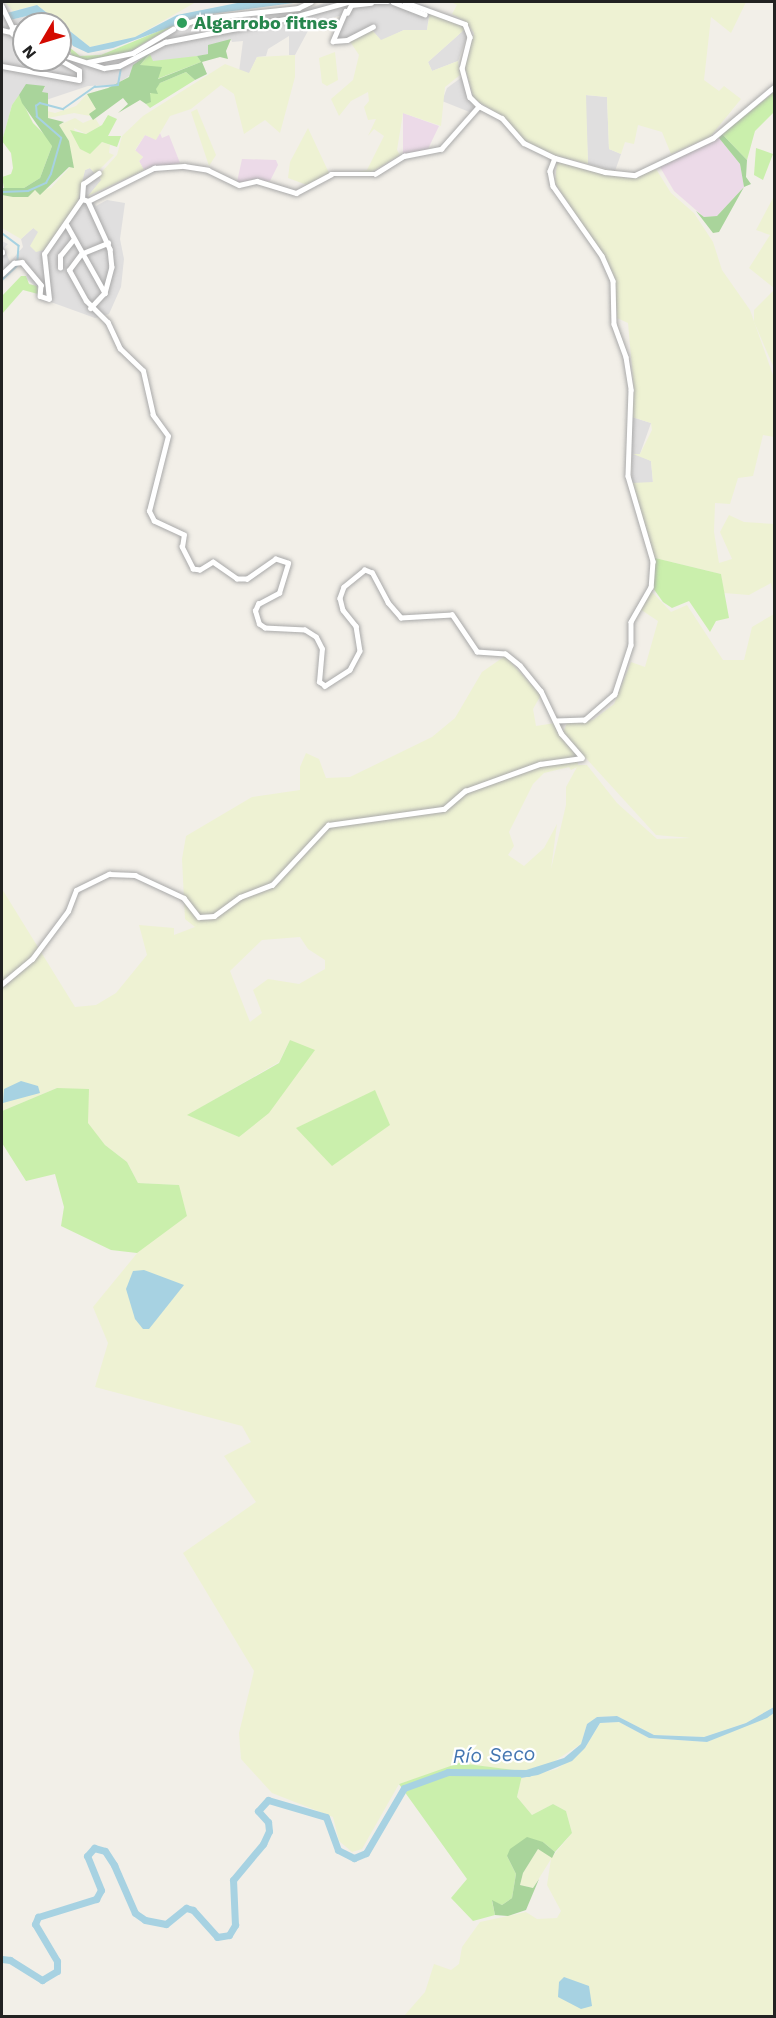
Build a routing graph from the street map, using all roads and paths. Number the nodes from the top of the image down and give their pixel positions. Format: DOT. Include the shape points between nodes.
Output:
graph roads {
  1 [pos="311,2"];
  2 [pos="348,2"];
  3 [pos="371,2"];
  4 [pos="388,2"];
  5 [pos="393,2"];
  6 [pos="405,2"];
  7 [pos="3,9"];
  8 [pos="425,14"];
  9 [pos="181,25"];
  10 [pos="373,27"];
  11 [pos="173,29"];
  12 [pos="2,30"];
  13 [pos="12,30"];
  14 [pos="72,57"];
  15 [pos="72,58"];
  16 [pos="72,67"];
  17 [pos="36,72"];
  18 [pos="774,87"];
  19 [pos="479,106"];
  20 [pos="555,158"];
  21 [pos="99,173"];
  22 [pos="82,199"];
  23 [pos="88,201"];
  24 [pos="67,225"];
  25 [pos="73,240"];
  26 [pos="108,243"];
  27 [pos="82,254"];
  28 [pos="60,268"];
  29 [pos="2,274"];
  30 [pos="105,293"];
  31 [pos="92,308"];
  32 [pos="556,721"];
  33 [pos="2,984"];
  1 -- 9 [label="street" via="298,8 203,18"];
  2 -- 15 [label="street" via="290,18 165,42 119,66 104,68"];
  3 -- 4 [label="street"];
  3 -- 10 [label="street" via="351,5 333,41 347,40"];
  5 -- 8 [label="street"];
  6 -- 19 [label="street" via="465,24 470,37 462,68 470,97"];
  7 -- 13 [label="street"];
  11 -- 14 [label="street" via="120,57 89,62"];
  12 -- 13 [label="street"];
  16 -- 17 [label="street" via="79,71 79,80"];
  18 -- 20 [label="street" via="713,138 635,176"];
  19 -- 20 [label="street" via="502,118 525,143"];
  19 -- 23 [label="street" via="441,149 404,156 375,174 331,174 296,193 256,181 239,185 208,170 184,166 154,168"];
  20 -- 32 [label="street" via="550,171 553,186 602,256 613,281 614,324 626,357 631,390 628,476 653,561 651,587 631,622 632,645 615,694 585,720"];
  21 -- 22 [label="street" via="83,184"];
  22 -- 23 [label="street"];
  22 -- 24 [label="street"];
  23 -- 26 [label="street"];
  24 -- 25 [label="street"];
  24 -- 29 [label="street" via="44,254 49,299 40,296 41,285 22,262 14,263"];
  25 -- 27 [label="street"];
  25 -- 28 [label="street" via="60,256"];
  26 -- 27 [label="street"];
  26 -- 30 [label="street" via="112,267"];
  27 -- 30 [label="street"];
  27 -- 31 [label="street" via="69,270"];
  30 -- 31 [label="street"];
  31 -- 32 [label="street" via="108,323 120,348 143,370 153,415 168,436 149,500 154,521 184,535 182,547 193,569 200,570 213,562 237,579 247,579 276,559 288,563 279,593 258,604 255,611 259,624 265,628 305,630 316,637 322,649 319,682 325,686 334,683 360,651 356,626 343,610 340,598 344,587 365,570 372,573 401,618 452,615 477,652 505,654 541,692"];
  32 -- 33 [label="street" via="561,734 582,758 540,764 465,791 444,809 328,825 272,885 240,897 214,916 199,917 184,898 135,875 123,872 100,878 76,890 68,911 32,960"];
}
